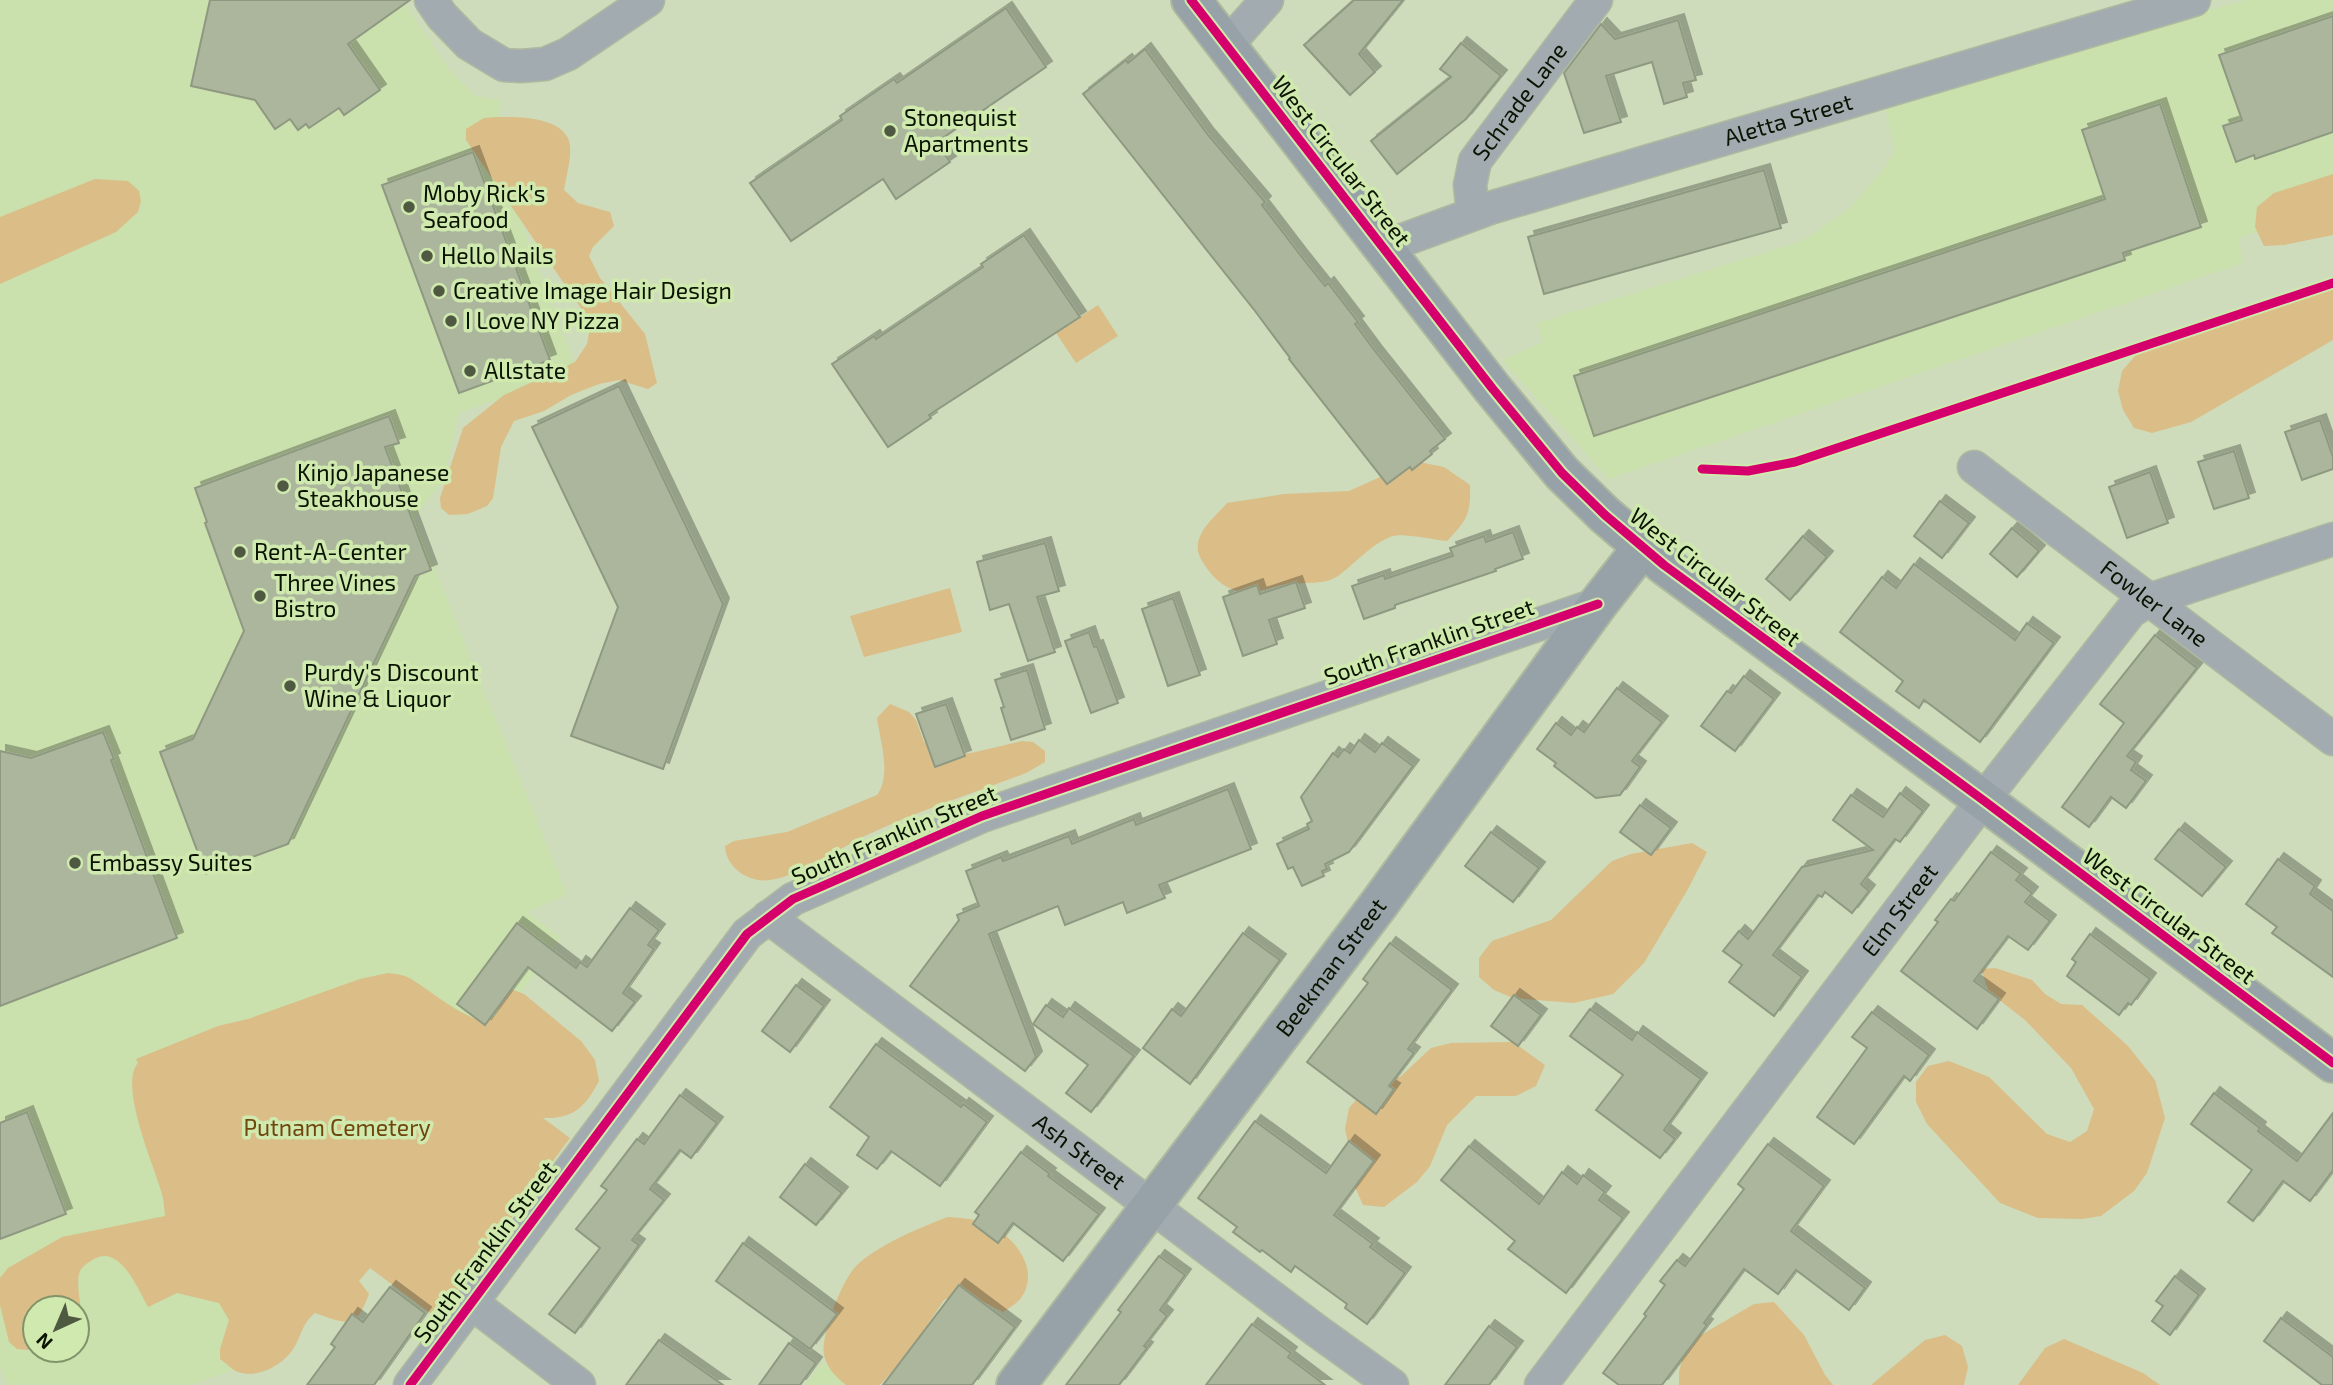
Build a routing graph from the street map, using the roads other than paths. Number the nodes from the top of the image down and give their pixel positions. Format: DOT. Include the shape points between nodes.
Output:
graph roads {
  1 [pos="432,0"];
  2 [pos="648,0"];
  3 [pos="1191,0"];
  4 [pos="1266,0"];
  5 [pos="1596,0"];
  6 [pos="2194,0"];
  7 [pos="2135,8"];
  8 [pos="1227,45"];
  9 [pos="1473,214"];
  10 [pos="1384,247"];
  11 [pos="1974,467"];
  12 [pos="2333,538"];
  13 [pos="1642,548"];
  14 [pos="2149,600"];
  15 [pos="1598,604"];
  16 [pos="2333,739"];
  17 [pos="1983,800"];
  18 [pos="768,917"];
  19 [pos="2333,1063"];
  20 [pos="1152,1206"];
  21 [pos="471,1303"];
  22 [pos="410,1385"];
  23 [pos="579,1385"];
  24 [pos="1016,1385"];
  25 [pos="1392,1385"];
  26 [pos="1542,1385"];
  1 -- 2 [label="street" via="469,44 504,65 545,64 568,54"];
  3 -- 8 [label="street, West Circular Street"];
  4 -- 8 [label="street"];
  5 -- 9 [label="street, Schrade Lane" via="1475,161 1470,185"];
  6 -- 7 [label="street, Aletta Street"];
  7 -- 9 [label="street, Aletta Street"];
  8 -- 10 [label="street, West Circular Street"];
  9 -- 10 [label="street, Aletta Street"];
  10 -- 13 [label="street, West Circular Street" via="1562,473"];
  11 -- 14 [label="street, Fowler Lane"];
  12 -- 14 [label="street, Elm Street"];
  13 -- 15 [label="street, Beekman Street"];
  13 -- 17 [label="street, West Circular Street"];
  14 -- 16 [label="street, Fowler Lane"];
  14 -- 17 [label="street, Elm Street" via="2130,611"];
  15 -- 18 [label="street, South Franklin Street" via="982,816 793,899"];
  15 -- 20 [label="street, Beekman Street"];
  17 -- 19 [label="street, West Circular Street"];
  17 -- 26 [label="street, Elm Street"];
  18 -- 20 [label="street, Ash Street"];
  18 -- 21 [label="street, South Franklin Street" via="747,934"];
  20 -- 24 [label="street, Beekman Street"];
  20 -- 25 [label="street, Ash Street"];
  21 -- 22 [label="street, South Franklin Street"];
  21 -- 23 [label="street"];
}
